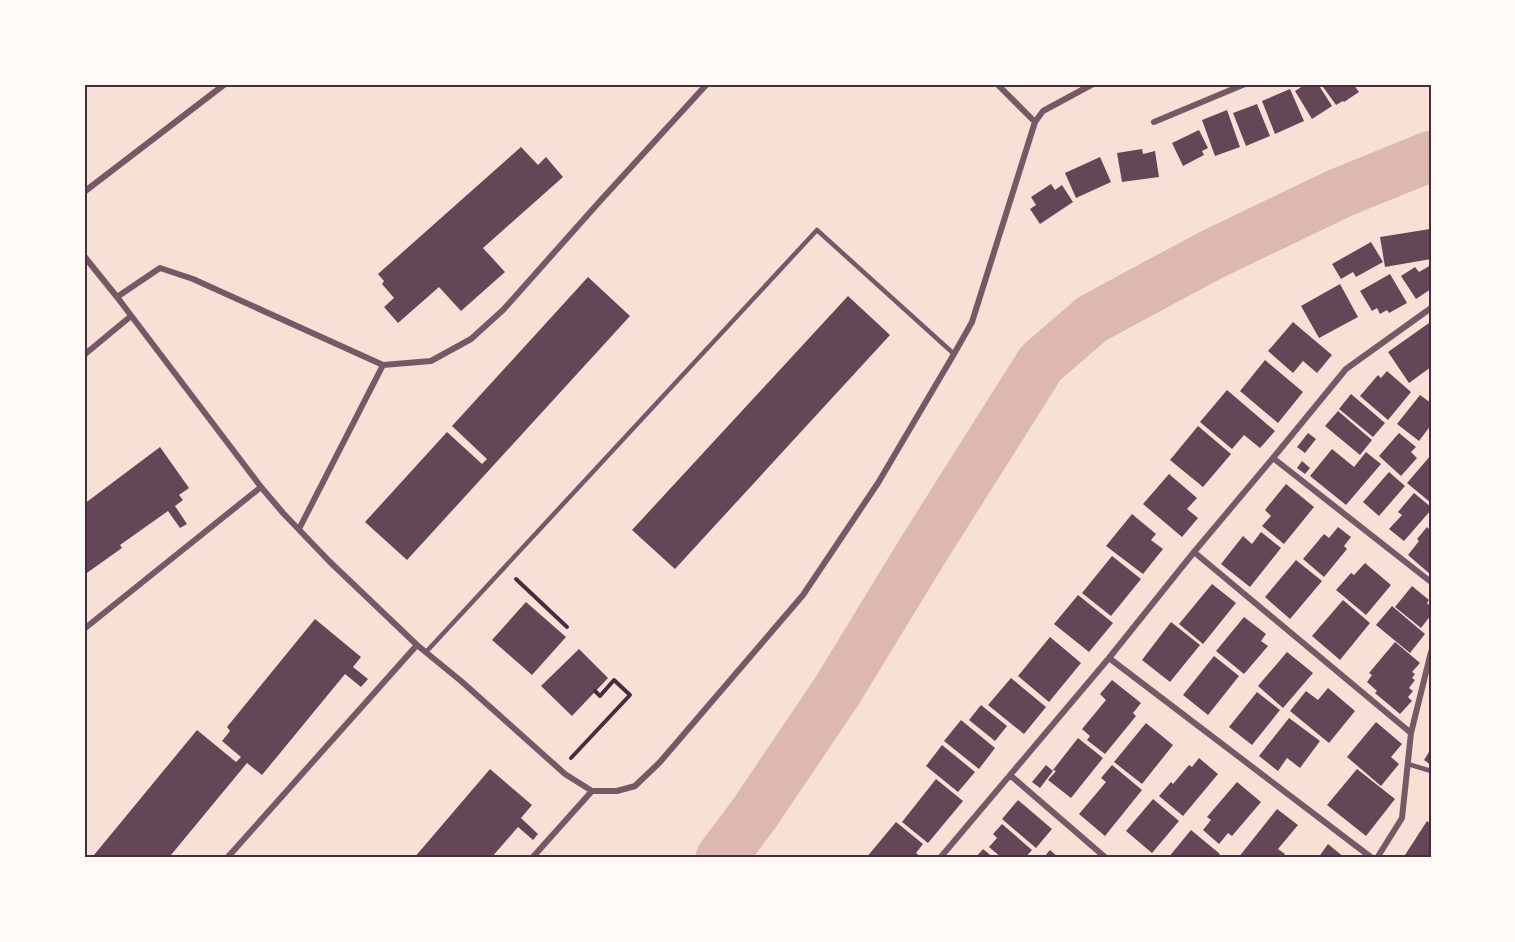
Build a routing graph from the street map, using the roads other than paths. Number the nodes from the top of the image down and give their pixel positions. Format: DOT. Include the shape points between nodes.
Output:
graph roads {
  1 [pos="225,84"];
  2 [pos="707,84"];
  3 [pos="997,84"];
  4 [pos="1093,84"];
  5 [pos="1245,84"];
  6 [pos="1035,122"];
  7 [pos="1154,122"];
  8 [pos="84,192"];
  9 [pos="84,256"];
  10 [pos="117,297"];
  11 [pos="1431,308"];
  12 [pos="131,316"];
  13 [pos="954,354"];
  14 [pos="84,355"];
  15 [pos="383,365"];
  16 [pos="1273,458"];
  17 [pos="261,487"];
  18 [pos="299,530"];
  19 [pos="1194,552"];
  20 [pos="1431,582"];
  21 [pos="84,629"];
  22 [pos="417,645"];
  23 [pos="426,652"];
  24 [pos="1431,652"];
  25 [pos="1109,658"];
  26 [pos="1411,733"];
  27 [pos="1408,764"];
  28 [pos="1431,771"];
  29 [pos="1010,775"];
  30 [pos="592,791"];
  31 [pos="227,858"];
  32 [pos="532,858"];
  33 [pos="940,858"];
  34 [pos="1106,858"];
  35 [pos="1372,858"];
  36 [pos="1377,858"];
  1 -- 8 [label="street"];
  2 -- 15 [label="street" via="503,310 471,339 431,361"];
  3 -- 6 [label="street"];
  4 -- 6 [label="street" via="1043,111"];
  5 -- 7 [label="street"];
  6 -- 13 [label="street" via="972,322"];
  9 -- 10 [label="street"];
  10 -- 12 [label="street"];
  10 -- 15 [label="street" via="160,268 193,279"];
  11 -- 16 [label="street" via="1346,369"];
  12 -- 14 [label="street"];
  12 -- 17 [label="street"];
  13 -- 23 [label="lane" via="817,230"];
  13 -- 30 [label="street" via="878,483 803,595 635,786"];
  15 -- 18 [label="street"];
  16 -- 19 [label="street"];
  16 -- 20 [label="street"];
  17 -- 18 [label="street"];
  17 -- 21 [label="street"];
  18 -- 22 [label="street"];
  19 -- 25 [label="street"];
  19 -- 26 [label="street"];
  22 -- 23 [label="street"];
  22 -- 31 [label="street"];
  23 -- 30 [label="street" via="560,770"];
  24 -- 26 [label="street"];
  25 -- 29 [label="street"];
  25 -- 35 [label="street"];
  26 -- 27 [label="street"];
  27 -- 28 [label="lane"];
  27 -- 36 [label="street" via="1402,818"];
  29 -- 33 [label="street"];
  29 -- 34 [label="street"];
  30 -- 32 [label="street"];
}
